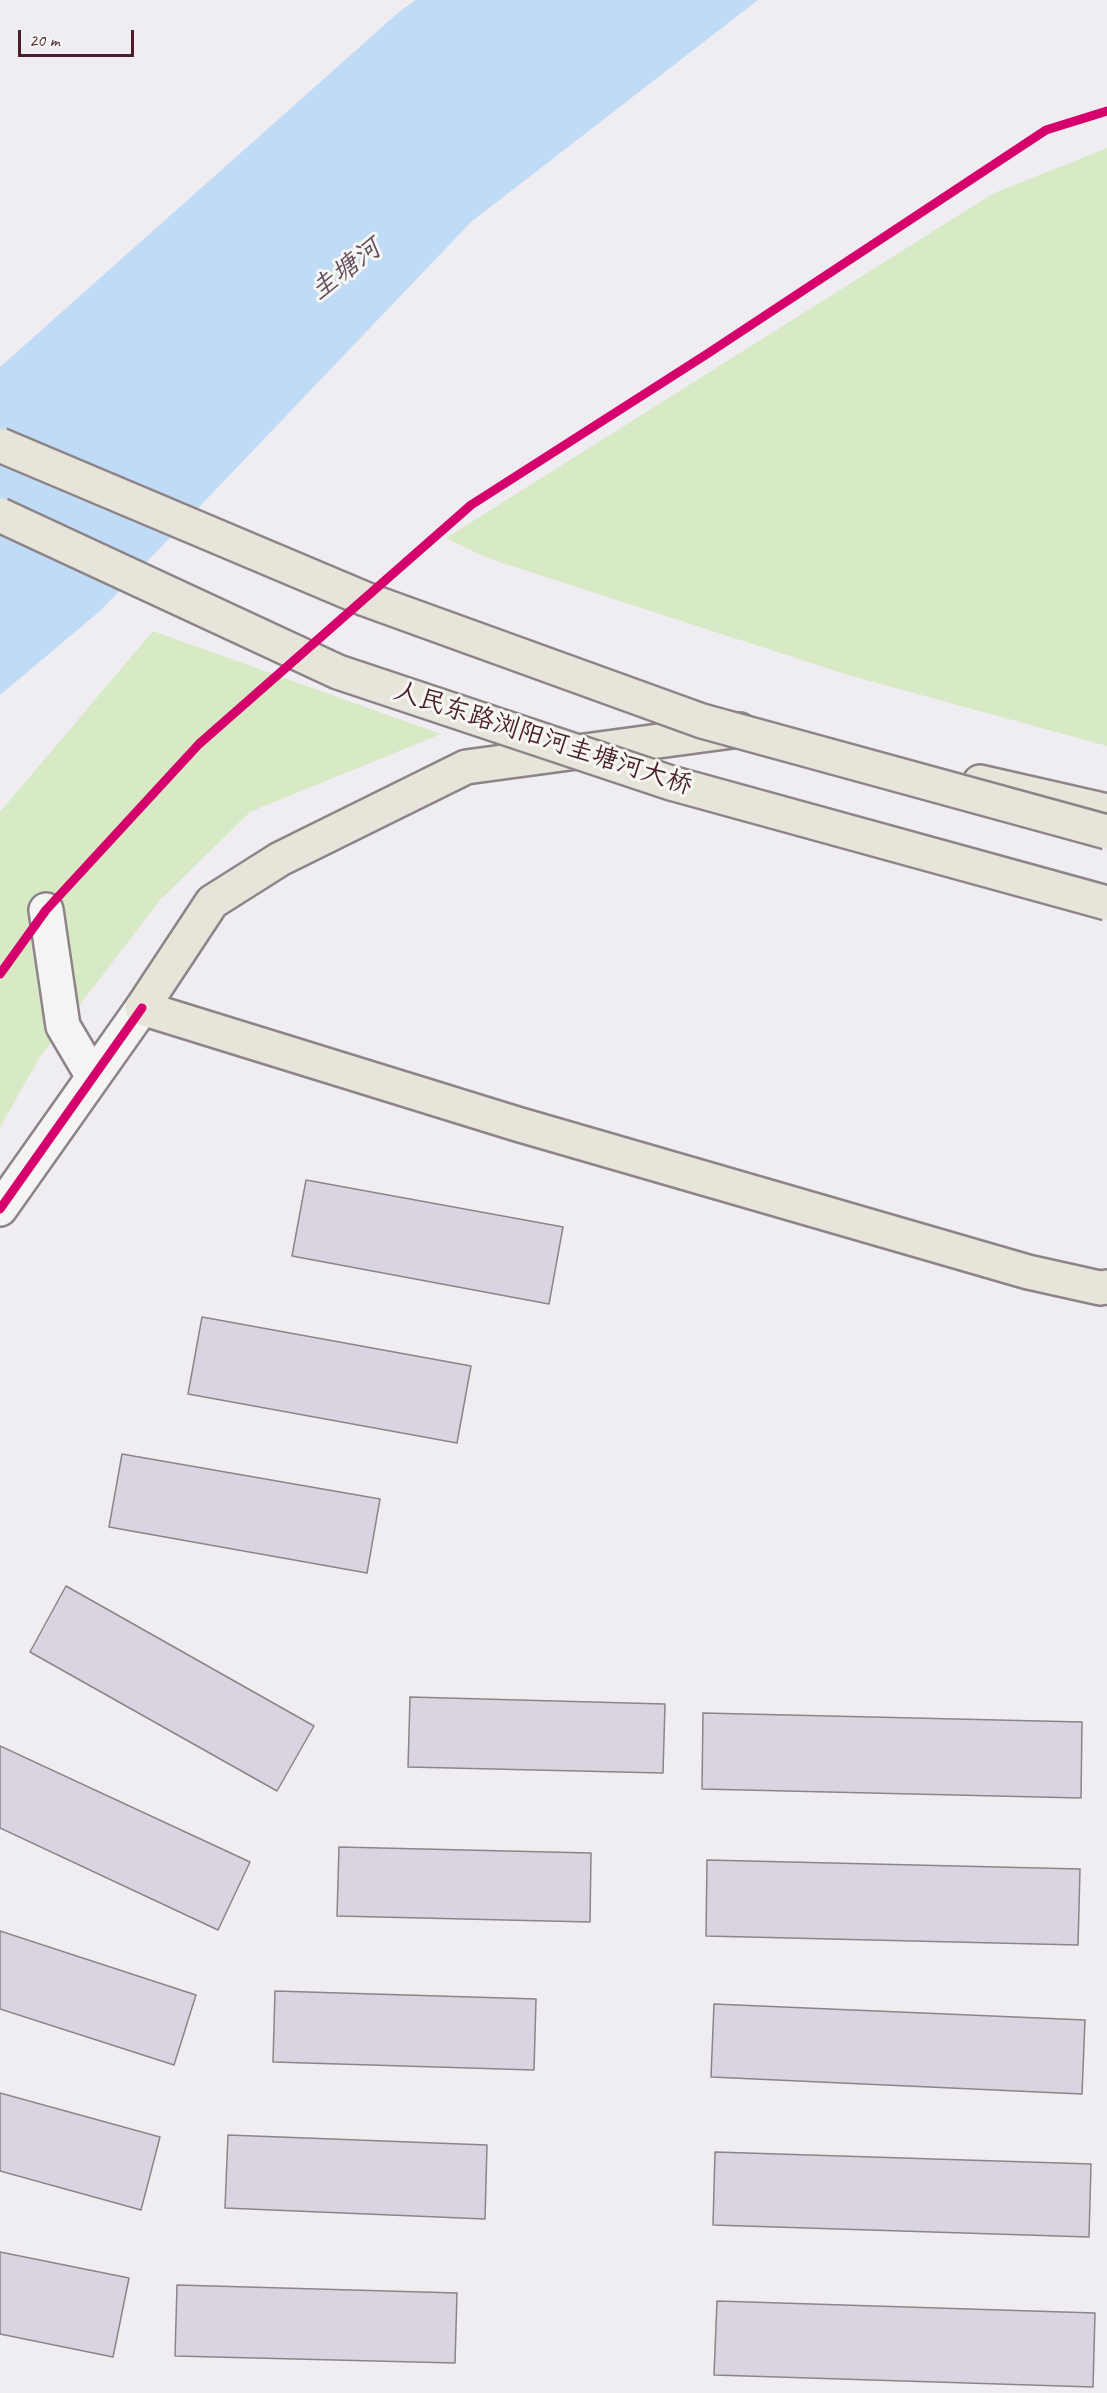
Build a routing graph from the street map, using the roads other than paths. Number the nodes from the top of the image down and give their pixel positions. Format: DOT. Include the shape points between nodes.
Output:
graph roads {
  1 [pos="0,445"];
  2 [pos="0,515"];
  3 [pos="1107,811"];
  4 [pos="1107,832"];
  5 [pos="1107,903"];
  6 [pos="46,910"];
  7 [pos="142,1008"];
  8 [pos="93,1077"];
  9 [pos="0,1209"];
  10 [pos="1107,1287"];
  1 -- 4 [label="main road, bridge" via="365,599 702,721"];
  2 -- 5 [label="main road, 人民东路浏阳河圭塘河大桥, bridge" via="339,672 671,783"];
  3 -- 7 [label="main road" via="749,729 466,767 280,859 212,902"];
  6 -- 8 [label="street" via="63,1026"];
  7 -- 8 [label="street"];
  7 -- 10 [label="main road" via="517,1124 1028,1272"];
  8 -- 9 [label="street"];
}
